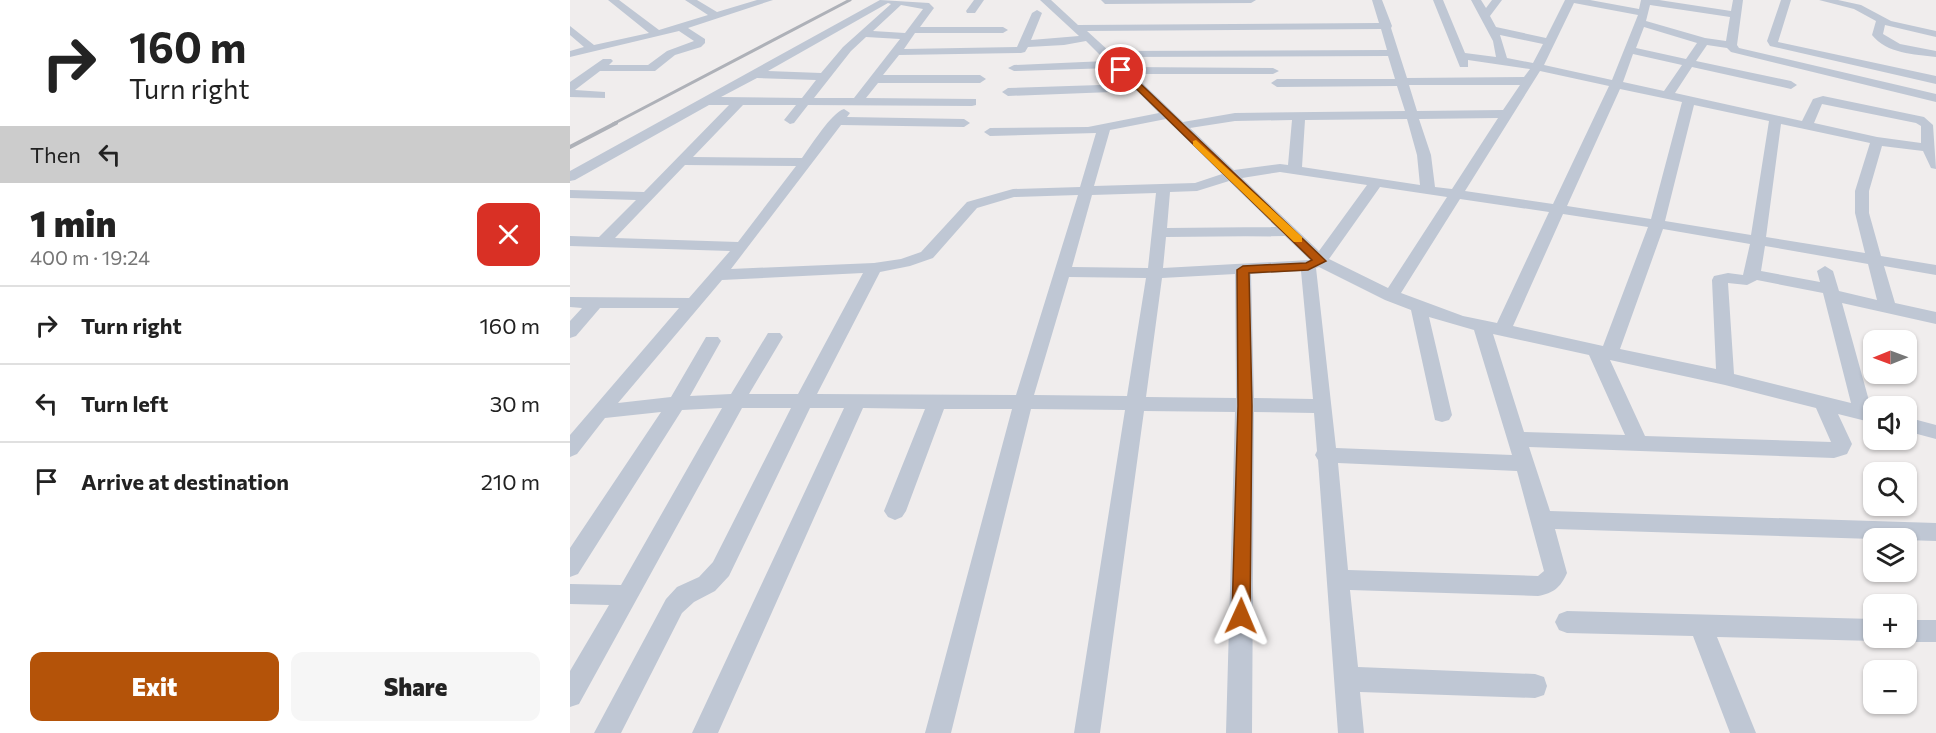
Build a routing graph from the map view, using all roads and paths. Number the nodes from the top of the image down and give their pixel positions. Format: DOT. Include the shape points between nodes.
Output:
graph roads {
  1 [pos="613,0"];
  2 [pos="690,0"];
  3 [pos="739,0"];
  4 [pos="886,0"];
  5 [pos="979,0"];
  6 [pos="1251,0"];
  7 [pos="1377,0"];
  8 [pos="1438,0"];
  9 [pos="1476,0"];
  10 [pos="1497,0"];
  11 [pos="1572,0"];
  12 [pos="1738,0"];
  13 [pos="1786,0"];
  14 [pos="1824,0"];
  15 [pos="764,1"];
  16 [pos="1105,1"];
  17 [pos="900,2"];
  18 [pos="1041,7"];
  19 [pos="705,9"];
  20 [pos="1644,9"];
  21 [pos="971,11"];
  22 [pos="1735,15"];
  23 [pos="716,16"];
  24 [pos="1485,16"];
  25 [pos="1881,21"];
  26 [pos="678,23"];
  27 [pos="1166,24"];
  28 [pos="1387,26"];
  29 [pos="570,29"];
  30 [pos="1003,30"];
  31 [pos="1493,30"];
  32 [pos="908,33"];
  33 [pos="1082,33"];
  34 [pos="657,34"];
  35 [pos="862,34"];
  36 [pos="1936,34"];
  37 [pos="637,39"];
  38 [pos="1704,41"];
  39 [pos="1550,42"];
  40 [pos="1025,44"];
  41 [pos="1731,45"];
  42 [pos="802,47"];
  43 [pos="591,48"];
  44 [pos="836,49"];
  45 [pos="1629,50"];
  46 [pos="896,52"];
  47 [pos="1394,53"];
  48 [pos="570,54"];
  49 [pos="1272,54"];
  50 [pos="1936,54"];
  51 [pos="1460,56"];
  52 [pos="1502,61"];
  53 [pos="1114,63"];
  54 [pos="1689,63"];
  55 [pos="1537,67"];
  56 [pos="598,68"];
  57 [pos="1014,68"];
  58 [pos="1154,69"];
  59 [pos="754,74"];
  60 [pos="825,76"];
  61 [pos="876,79"];
  62 [pos="980,79"];
  63 [pos="1936,80"];
  64 [pos="1528,81"];
  65 [pos="1403,82"];
  66 [pos="1474,82"];
  67 [pos="1616,84"];
  68 [pos="1791,85"];
  69 [pos="1139,87"];
  70 [pos="571,88"];
  71 [pos="1008,92"];
  72 [pos="1279,94"];
  73 [pos="1668,94"];
  74 [pos="602,95"];
  75 [pos="1936,98"];
  76 [pos="1689,99"];
  77 [pos="706,101"];
  78 [pos="740,101"];
  79 [pos="805,101"];
  80 [pos="855,102"];
  81 [pos="972,102"];
  82 [pos="1507,114"];
  83 [pos="1413,115"];
  84 [pos="1299,116"];
  85 [pos="1776,118"];
  86 [pos="790,120"];
  87 [pos="1173,120"];
  88 [pos="837,122"];
  89 [pos="964,123"];
  90 [pos="1807,125"];
  91 [pos="1104,128"];
  92 [pos="990,132"];
  93 [pos="1877,141"];
  94 [pos="1932,148"];
  95 [pos="682,161"];
  96 [pos="806,162"];
  97 [pos="1936,165"];
  98 [pos="1294,169"];
  99 [pos="1231,175"];
  100 [pos="570,177"];
  101 [pos="1377,181"];
  102 [pos="1086,189"];
  103 [pos="1163,189"];
  104 [pos="1428,189"];
  105 [pos="570,194"];
  106 [pos="1457,194"];
  107 [pos="647,196"];
  108 [pos="1556,211"];
  109 [pos="1657,224"];
  110 [pos="1290,231"];
  111 [pos="1160,233"];
  112 [pos="570,241"];
  113 [pos="1756,242"];
  114 [pos="602,243"];
  115 [pos="742,247"];
  116 [pos="1874,261"];
  117 [pos="1314,264"];
  118 [pos="874,268"];
  119 [pos="1243,270"];
  120 [pos="1936,270"];
  121 [pos="1825,271"];
  122 [pos="1063,272"];
  123 [pos="1155,273"];
  124 [pos="1753,274"];
  125 [pos="717,275"];
  126 [pos="1830,292"];
  127 [pos="1391,296"];
  128 [pos="570,302"];
  129 [pos="596,302"];
  130 [pos="694,303"];
  131 [pos="1887,306"];
  132 [pos="1419,307"];
  133 [pos="1936,318"];
  134 [pos="1482,327"];
  135 [pos="1502,331"];
  136 [pos="570,332"];
  137 [pos="774,337"];
  138 [pos="712,341"];
  139 [pos="1603,353"];
  140 [pos="1725,378"];
  141 [pos="1863,399"];
  142 [pos="804,400"];
  143 [pos="856,400"];
  144 [pos="735,401"];
  145 [pos="937,401"];
  146 [pos="1023,402"];
  147 [pos="677,403"];
  148 [pos="1824,404"];
  149 [pos="1134,405"];
  150 [pos="1245,406"];
  151 [pos="1323,406"];
  152 [pos="599,412"];
  153 [pos="1863,414"];
  154 [pos="1442,415"];
  155 [pos="1917,427"];
  156 [pos="1936,432"];
  157 [pos="1515,439"];
  158 [pos="1640,444"];
  159 [pos="570,449"];
  160 [pos="1325,455"];
  161 [pos="1522,463"];
  162 [pos="895,511"];
  163 [pos="1542,520"];
  164 [pos="1936,532"];
  165 [pos="570,567"];
  166 [pos="1336,580"];
  167 [pos="570,594"];
  168 [pos="628,595"];
  169 [pos="1567,622"];
  170 [pos="1700,625"];
  171 [pos="1863,630"];
  172 [pos="1917,631"];
  173 [pos="1936,632"];
  174 [pos="1346,679"];
  175 [pos="1535,686"];
  176 [pos="570,695"];
  177 [pos="607,733"];
  178 [pos="705,733"];
  179 [pos="938,733"];
  180 [pos="1087,733"];
  181 [pos="1239,733"];
  182 [pos="1351,733"];
  183 [pos="1743,733"];
  1 -- 34 [label="street"];
  2 -- 19 [label="street"];
  3 -- 19 [label="street"];
  4 -- 17 [label="street"];
  4 -- 42 [label="street"];
  5 -- 21 [label="street"];
  6 -- 27 [label="street"];
  7 -- 28 [label="street"];
  8 -- 51 [label="street"];
  9 -- 24 [label="street"];
  10 -- 24 [label="street"];
  11 -- 20 [label="street"];
  11 -- 39 [label="street"];
  12 -- 22 [label="street"];
  13 -- 63 [label="street" via="1774,44"];
  14 -- 25 [label="street" via="1857,7"];
  15 -- 23 [label="street"];
  16 -- 27 [label="street"];
  17 -- 32 [label="street" via="929,8"];
  17 -- 35 [label="street"];
  18 -- 33 [label="street"];
  18 -- 40 [label="street"];
  19 -- 23 [label="street"];
  19 -- 26 [label="street"];
  20 -- 22 [label="street"];
  20 -- 38 [label="street"];
  20 -- 45 [label="street"];
  22 -- 41 [label="street"];
  23 -- 26 [label="street"];
  24 -- 31 [label="street"];
  25 -- 36 [label="street"];
  25 -- 50 [label="street" via="1878,35 1883,41"];
  26 -- 34 [label="street"];
  26 -- 56 [label="street" via="701,41 671,53 651,69"];
  27 -- 28 [label="street"];
  27 -- 33 [label="street"];
  27 -- 49 [label="street"];
  27 -- 53 [label="street"];
  27 -- 58 [label="street"];
  28 -- 47 [label="street"];
  29 -- 43 [label="street"];
  30 -- 32 [label="street"];
  31 -- 39 [label="street"];
  31 -- 52 [label="street"];
  32 -- 35 [label="street"];
  32 -- 46 [label="street"];
  33 -- 40 [label="street" via="1064,42"];
  33 -- 53 [label="street"];
  34 -- 37 [label="street"];
  35 -- 44 [label="street"];
  37 -- 43 [label="street"];
  37 -- 56 [label="street"];
  38 -- 41 [label="street"];
  38 -- 54 [label="street"];
  39 -- 55 [label="street"];
  40 -- 46 [label="street" via="1015,51"];
  41 -- 75 [label="street" via="1741,52"];
  42 -- 44 [label="street"];
  42 -- 59 [label="street"];
  43 -- 48 [label="street"];
  44 -- 60 [label="street"];
  45 -- 54 [label="street"];
  45 -- 67 [label="street"];
  46 -- 61 [label="street"];
  47 -- 49 [label="street"];
  47 -- 65 [label="street"];
  49 -- 72 [label="street"];
  51 -- 52 [label="street"];
  51 -- 66 [label="street"];
  52 -- 55 [label="street"];
  53 -- 57 [label="street"];
  53 -- 58 [label="street"];
  53 -- 69 [label="street"];
  54 -- 68 [label="street"];
  54 -- 73 [label="street"];
  55 -- 64 [label="street"];
  55 -- 67 [label="street"];
  56 -- 70 [label="street"];
  58 -- 72 [label="street"];
  59 -- 60 [label="street"];
  59 -- 77 [label="street"];
  60 -- 79 [label="street"];
  61 -- 62 [label="street"];
  61 -- 80 [label="street"];
  64 -- 66 [label="street"];
  64 -- 82 [label="street"];
  65 -- 66 [label="street"];
  65 -- 72 [label="street"];
  65 -- 83 [label="street"];
  67 -- 73 [label="street"];
  67 -- 108 [label="street"];
  69 -- 71 [label="street"];
  69 -- 87 [label="street"];
  70 -- 74 [label="street"];
  72 -- 84 [label="street"];
  72 -- 87 [label="street" via="1223,118"];
  73 -- 76 [label="street"];
  76 -- 85 [label="street"];
  76 -- 109 [label="street"];
  77 -- 78 [label="street"];
  77 -- 100 [label="street"];
  78 -- 79 [label="street"];
  78 -- 95 [label="street"];
  79 -- 80 [label="street"];
  79 -- 86 [label="street"];
  80 -- 81 [label="street"];
  80 -- 88 [label="street"];
  82 -- 83 [label="street"];
  82 -- 106 [label="street"];
  83 -- 84 [label="street"];
  83 -- 104 [label="street"];
  84 -- 98 [label="street"];
  85 -- 90 [label="street"];
  85 -- 113 [label="street"];
  87 -- 91 [label="street"];
  87 -- 99 [label="street"];
  88 -- 89 [label="street"];
  88 -- 96 [label="street"];
  90 -- 93 [label="street"];
  90 -- 94 [label="street" via="1817,102 1829,100 1920,120 1927,125"];
  91 -- 92 [label="street" via="1076,132"];
  91 -- 102 [label="street"];
  93 -- 94 [label="street"];
  93 -- 116 [label="street" via="1861,201"];
  94 -- 97 [label="street"];
  95 -- 96 [label="street"];
  95 -- 107 [label="street"];
  96 -- 115 [label="street"];
  98 -- 99 [label="street" via="1268,168"];
  98 -- 101 [label="street"];
  99 -- 103 [label="street" via="1197,187"];
  99 -- 110 [label="street"];
  101 -- 104 [label="street"];
  101 -- 117 [label="street"];
  102 -- 103 [label="street"];
  102 -- 118 [label="street" via="1012,193 984,199 963,212 927,255"];
  102 -- 122 [label="street"];
  103 -- 111 [label="street"];
  104 -- 106 [label="street"];
  105 -- 107 [label="street"];
  106 -- 108 [label="street"];
  106 -- 127 [label="street"];
  107 -- 114 [label="street"];
  108 -- 109 [label="street"];
  108 -- 135 [label="street"];
  109 -- 113 [label="street"];
  109 -- 139 [label="street"];
  110 -- 111 [label="street"];
  110 -- 117 [label="street"];
  111 -- 123 [label="street"];
  112 -- 114 [label="street"];
  113 -- 116 [label="street"];
  113 -- 124 [label="street"];
  114 -- 115 [label="street"];
  115 -- 125 [label="street"];
  116 -- 120 [label="street"];
  116 -- 131 [label="street"];
  117 -- 119 [label="street"];
  117 -- 127 [label="street"];
  117 -- 151 [label="street"];
  118 -- 125 [label="street"];
  118 -- 142 [label="street"];
  119 -- 123 [label="street"];
  119 -- 150 [label="street"];
  121 -- 126 [label="street"];
  122 -- 123 [label="street"];
  122 -- 146 [label="street"];
  123 -- 149 [label="street"];
  124 -- 126 [label="street"];
  124 -- 140 [label="street" via="1747,280 1720,280"];
  125 -- 130 [label="street"];
  126 -- 131 [label="street"];
  126 -- 141 [label="street"];
  127 -- 132 [label="street"];
  128 -- 129 [label="street"];
  129 -- 130 [label="street"];
  129 -- 136 [label="street"];
  130 -- 152 [label="street"];
  131 -- 133 [label="street"];
  132 -- 134 [label="street"];
  132 -- 154 [label="street"];
  134 -- 135 [label="street"];
  134 -- 157 [label="street"];
  135 -- 139 [label="street"];
  137 -- 144 [label="street"];
  138 -- 147 [label="street"];
  139 -- 140 [label="street"];
  139 -- 158 [label="street"];
  140 -- 148 [label="street"];
  142 -- 143 [label="street"];
  142 -- 144 [label="street"];
  142 -- 177 [label="street" via="721,569 705,585 680,597"];
  143 -- 145 [label="street"];
  143 -- 178 [label="street"];
  144 -- 147 [label="street"];
  144 -- 168 [label="street"];
  145 -- 146 [label="street"];
  145 -- 162 [label="street"];
  146 -- 149 [label="street"];
  146 -- 179 [label="street"];
  147 -- 152 [label="street"];
  147 -- 165 [label="street"];
  148 -- 153 [label="street"];
  148 -- 158 [label="street" via="1842,444 1834,450"];
  149 -- 150 [label="street"];
  149 -- 180 [label="street"];
  150 -- 151 [label="street"];
  150 -- 181 [label="street"];
  151 -- 160 [label="street"];
  152 -- 159 [label="street"];
  155 -- 156 [label="street"];
  157 -- 158 [label="street"];
  157 -- 161 [label="street"];
  160 -- 161 [label="street"];
  160 -- 166 [label="street"];
  161 -- 163 [label="street"];
  163 -- 164 [label="street"];
  163 -- 166 [label="street" via="1556,573 1548,584"];
  166 -- 174 [label="street"];
  167 -- 168 [label="street"];
  168 -- 176 [label="street"];
  169 -- 170 [label="street"];
  170 -- 171 [label="street"];
  170 -- 183 [label="street"];
  172 -- 173 [label="street"];
  174 -- 175 [label="street"];
  174 -- 182 [label="street"];
}
